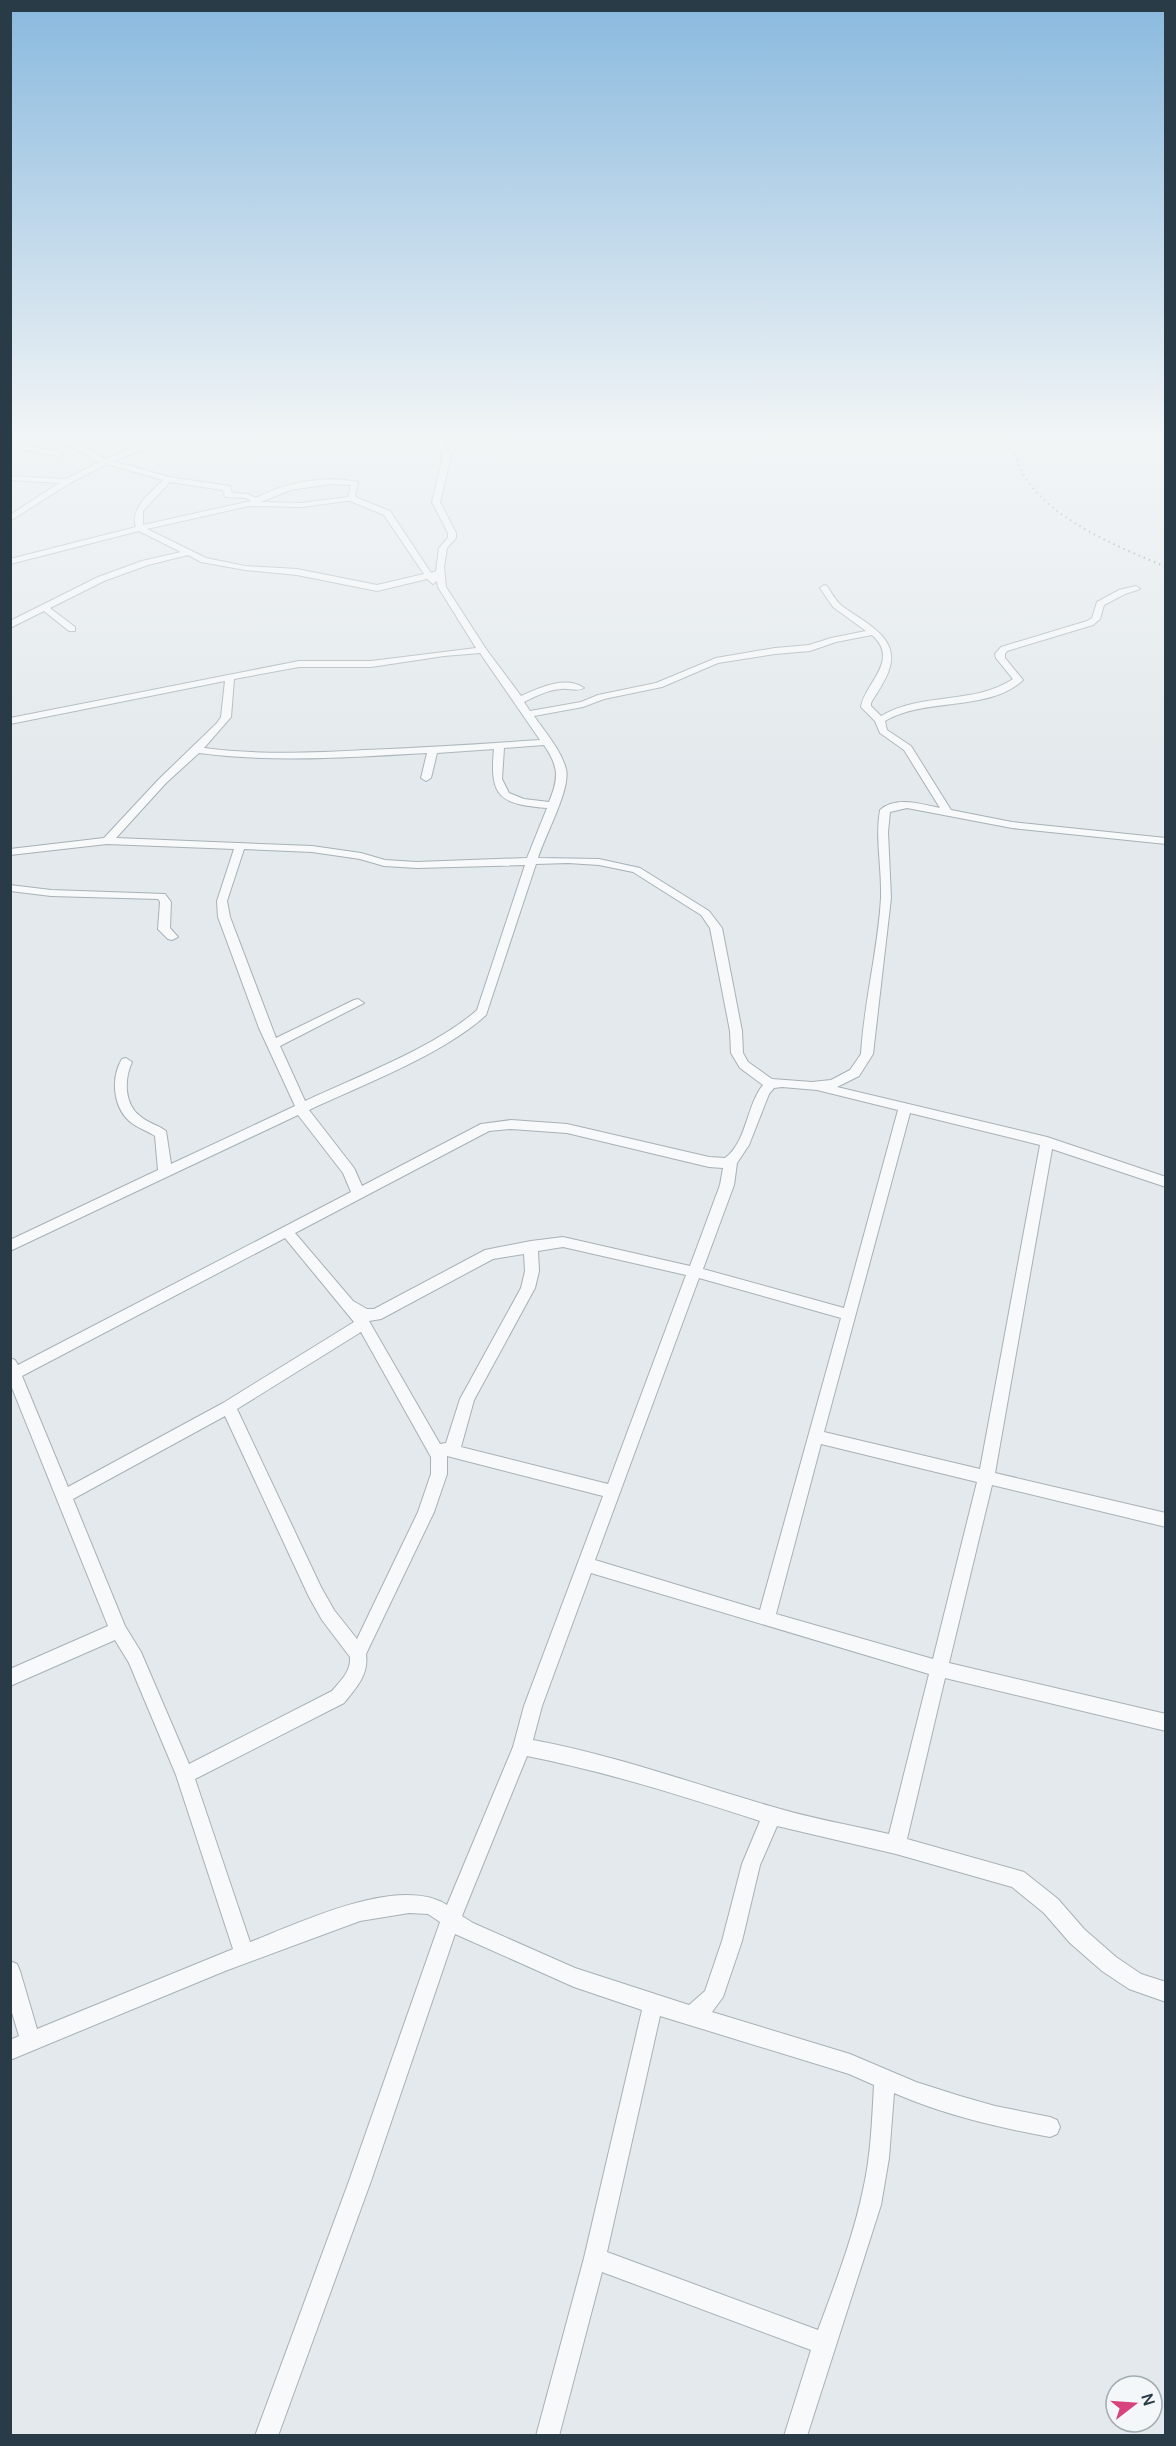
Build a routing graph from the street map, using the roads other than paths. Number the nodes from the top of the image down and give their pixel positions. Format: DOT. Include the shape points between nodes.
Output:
graph roads {
  1 [pos="49,552"];
  2 [pos="418,552"];
  3 [pos="442,552"];
  4 [pos="187,553"];
  5 [pos="10,562"];
  6 [pos="435,574"];
  7 [pos="824,588"];
  8 [pos="1136,589"];
  9 [pos="45,608"];
  10 [pos="10,625"];
  11 [pos="72,629"];
  12 [pos="875,632"];
  13 [pos="482,650"];
  14 [pos="230,678"];
  15 [pos="579,688"];
  16 [pos="520,700"];
  17 [pos="528,714"];
  18 [pos="880,720"];
  19 [pos="10,721"];
  20 [pos="546,742"];
  21 [pos="499,747"];
  22 [pos="198,750"];
  23 [pos="433,750"];
  24 [pos="426,778"];
  25 [pos="554,806"];
  26 [pos="947,812"];
  27 [pos="107,841"];
  28 [pos="1166,841"];
  29 [pos="240,847"];
  30 [pos="13,852"];
  31 [pos="10,863"];
  32 [pos="532,863"];
  33 [pos="10,888"];
  34 [pos="172,937"];
  35 [pos="358,1003"];
  36 [pos="274,1044"];
  37 [pos="126,1062"];
  38 [pos="770,1084"];
  39 [pos="819,1087"];
  40 [pos="301,1107"];
  41 [pos="905,1109"];
  42 [pos="1047,1142"];
  43 [pos="731,1161"];
  44 [pos="165,1172"];
  45 [pos="1166,1182"];
  46 [pos="359,1194"];
  47 [pos="287,1232"];
  48 [pos="10,1246"];
  49 [pos="531,1246"];
  50 [pos="695,1272"];
  51 [pos="351,1306"];
  52 [pos="850,1315"];
  53 [pos="363,1323"];
  54 [pos="12,1371"];
  55 [pos="228,1407"];
  56 [pos="817,1437"];
  57 [pos="435,1447"];
  58 [pos="452,1450"];
  59 [pos="986,1478"];
  60 [pos="614,1492"];
  61 [pos="65,1496"];
  62 [pos="1166,1520"];
  63 [pos="587,1565"];
  64 [pos="766,1619"];
  65 [pos="118,1630"];
  66 [pos="358,1654"];
  67 [pos="940,1669"];
  68 [pos="10,1678"];
  69 [pos="1166,1723"];
  70 [pos="522,1747"];
  71 [pos="185,1775"];
  72 [pos="772,1816"];
  73 [pos="896,1845"];
  74 [pos="450,1921"];
  75 [pos="244,1953"];
  76 [pos="10,1971"];
  77 [pos="1166,1992"];
  78 [pos="654,2004"];
  79 [pos="689,2016"];
  80 [pos="31,2042"];
  81 [pos="10,2050"];
  82 [pos="885,2079"];
  83 [pos="1050,2127"];
  84 [pos="595,2258"];
  85 [pos="823,2343"];
  86 [pos="266,2436"];
  87 [pos="548,2436"];
  88 [pos="795,2436"];
  1 -- 5 [label="street"];
  2 -- 6 [label="street"];
  3 -- 6 [label="street"];
  4 -- 6 [label="street" via="230,566 288,571 377,588"];
  4 -- 9 [label="street" via="101,579"];
  6 -- 13 [label="street"];
  7 -- 12 [label="street" via="836,605"];
  8 -- 18 [label="street" via="1100,604 1096,619 1090,623 1004,649 1001,658 1018,680 1009,687 990,694 910,707"];
  9 -- 10 [label="street"];
  9 -- 11 [label="street"];
  12 -- 17 [label="street" via="810,648 717,661 659,686"];
  12 -- 18 [label="street" via="883,642 887,666 866,707"];
  13 -- 14 [label="street" via="377,664 299,664"];
  13 -- 16 [label="street"];
  14 -- 19 [label="street"];
  14 -- 22 [label="street" via="226,717"];
  15 -- 16 [label="street" via="553,688"];
  16 -- 17 [label="street"];
  17 -- 20 [label="street"];
  18 -- 26 [label="street" via="883,731 908,748 918,761"];
  20 -- 21 [label="street"];
  20 -- 25 [label="street" via="561,770 562,784"];
  21 -- 23 [label="street"];
  21 -- 25 [label="street" via="497,780 503,795 513,801"];
  22 -- 23 [label="street" via="262,756"];
  22 -- 27 [label="street" via="158,785"];
  23 -- 24 [label="street"];
  25 -- 32 [label="street"];
  26 -- 28 [label="street" via="1012,825"];
  26 -- 39 [label="street" via="907,805 885,810 884,932 874,976 867,1054 864,1065 853,1075"];
  27 -- 29 [label="street"];
  27 -- 30 [label="street"];
  29 -- 32 [label="street" via="312,849 417,865"];
  29 -- 36 [label="street" via="224,888 224,917"];
  30 -- 31 [label="street"];
  32 -- 38 [label="street" via="575,860 629,867 705,913 716,928 737,1053 744,1065"];
  32 -- 40 [label="street" via="478,1018 416,1054"];
  33 -- 34 [label="street" via="161,896 166,902 164,929"];
  35 -- 36 [label="street"];
  36 -- 40 [label="street"];
  37 -- 44 [label="street" via="120,1076 125,1100 135,1119 161,1134"];
  38 -- 39 [label="street"];
  38 -- 43 [label="street" via="756,1105 737,1155"];
  39 -- 41 [label="street"];
  40 -- 44 [label="street"];
  40 -- 46 [label="street" via="310,1126 349,1171"];
  41 -- 42 [label="street"];
  41 -- 52 [label="street"];
  42 -- 45 [label="street"];
  42 -- 59 [label="street"];
  43 -- 46 [label="street" via="709,1162 572,1130 502,1124 462,1138"];
  43 -- 50 [label="street" via="727,1185"];
  44 -- 48 [label="street"];
  46 -- 47 [label="street"];
  47 -- 51 [label="street"];
  47 -- 54 [label="street"];
  49 -- 50 [label="street" via="571,1242"];
  49 -- 51 [label="street" via="490,1254 383,1313 368,1316"];
  49 -- 58 [label="street" via="528,1288 467,1399"];
  50 -- 52 [label="street"];
  50 -- 60 [label="street"];
  51 -- 53 [label="street"];
  52 -- 56 [label="street"];
  53 -- 55 [label="street"];
  53 -- 57 [label="street"];
  54 -- 61 [label="street"];
  55 -- 61 [label="street"];
  55 -- 66 [label="street" via="315,1592"];
  56 -- 59 [label="street"];
  56 -- 64 [label="street"];
  57 -- 58 [label="street"];
  57 -- 66 [label="street" via="439,1474 429,1503"];
  58 -- 60 [label="street"];
  59 -- 62 [label="street"];
  59 -- 67 [label="street"];
  60 -- 63 [label="street"];
  61 -- 65 [label="street"];
  63 -- 64 [label="street"];
  63 -- 70 [label="street" via="533,1706"];
  64 -- 67 [label="street"];
  65 -- 68 [label="street"];
  65 -- 71 [label="street" via="135,1658"];
  66 -- 71 [label="street" via="355,1676 338,1697"];
  67 -- 69 [label="street"];
  67 -- 73 [label="street"];
  70 -- 72 [label="street" via="650,1777"];
  70 -- 74 [label="street"];
  71 -- 75 [label="street"];
  72 -- 73 [label="street"];
  72 -- 79 [label="street" via="751,1864 732,1941 713,1996"];
  73 -- 77 [label="street" via="1017,1879 1051,1906 1109,1964 1136,1982"];
  74 -- 75 [label="street" via="432,1905 379,1906"];
  74 -- 78 [label="street" via="574,1977"];
  74 -- 86 [label="street" via="380,2126"];
  75 -- 80 [label="street"];
  76 -- 80 [label="street"];
  78 -- 79 [label="street"];
  78 -- 84 [label="street"];
  79 -- 82 [label="street" via="803,2049"];
  80 -- 81 [label="street"];
  82 -- 83 [label="street" via="960,2106"];
  82 -- 85 [label="street" via="870,2204"];
  84 -- 85 [label="street"];
  84 -- 87 [label="street"];
  85 -- 88 [label="street"];
}
